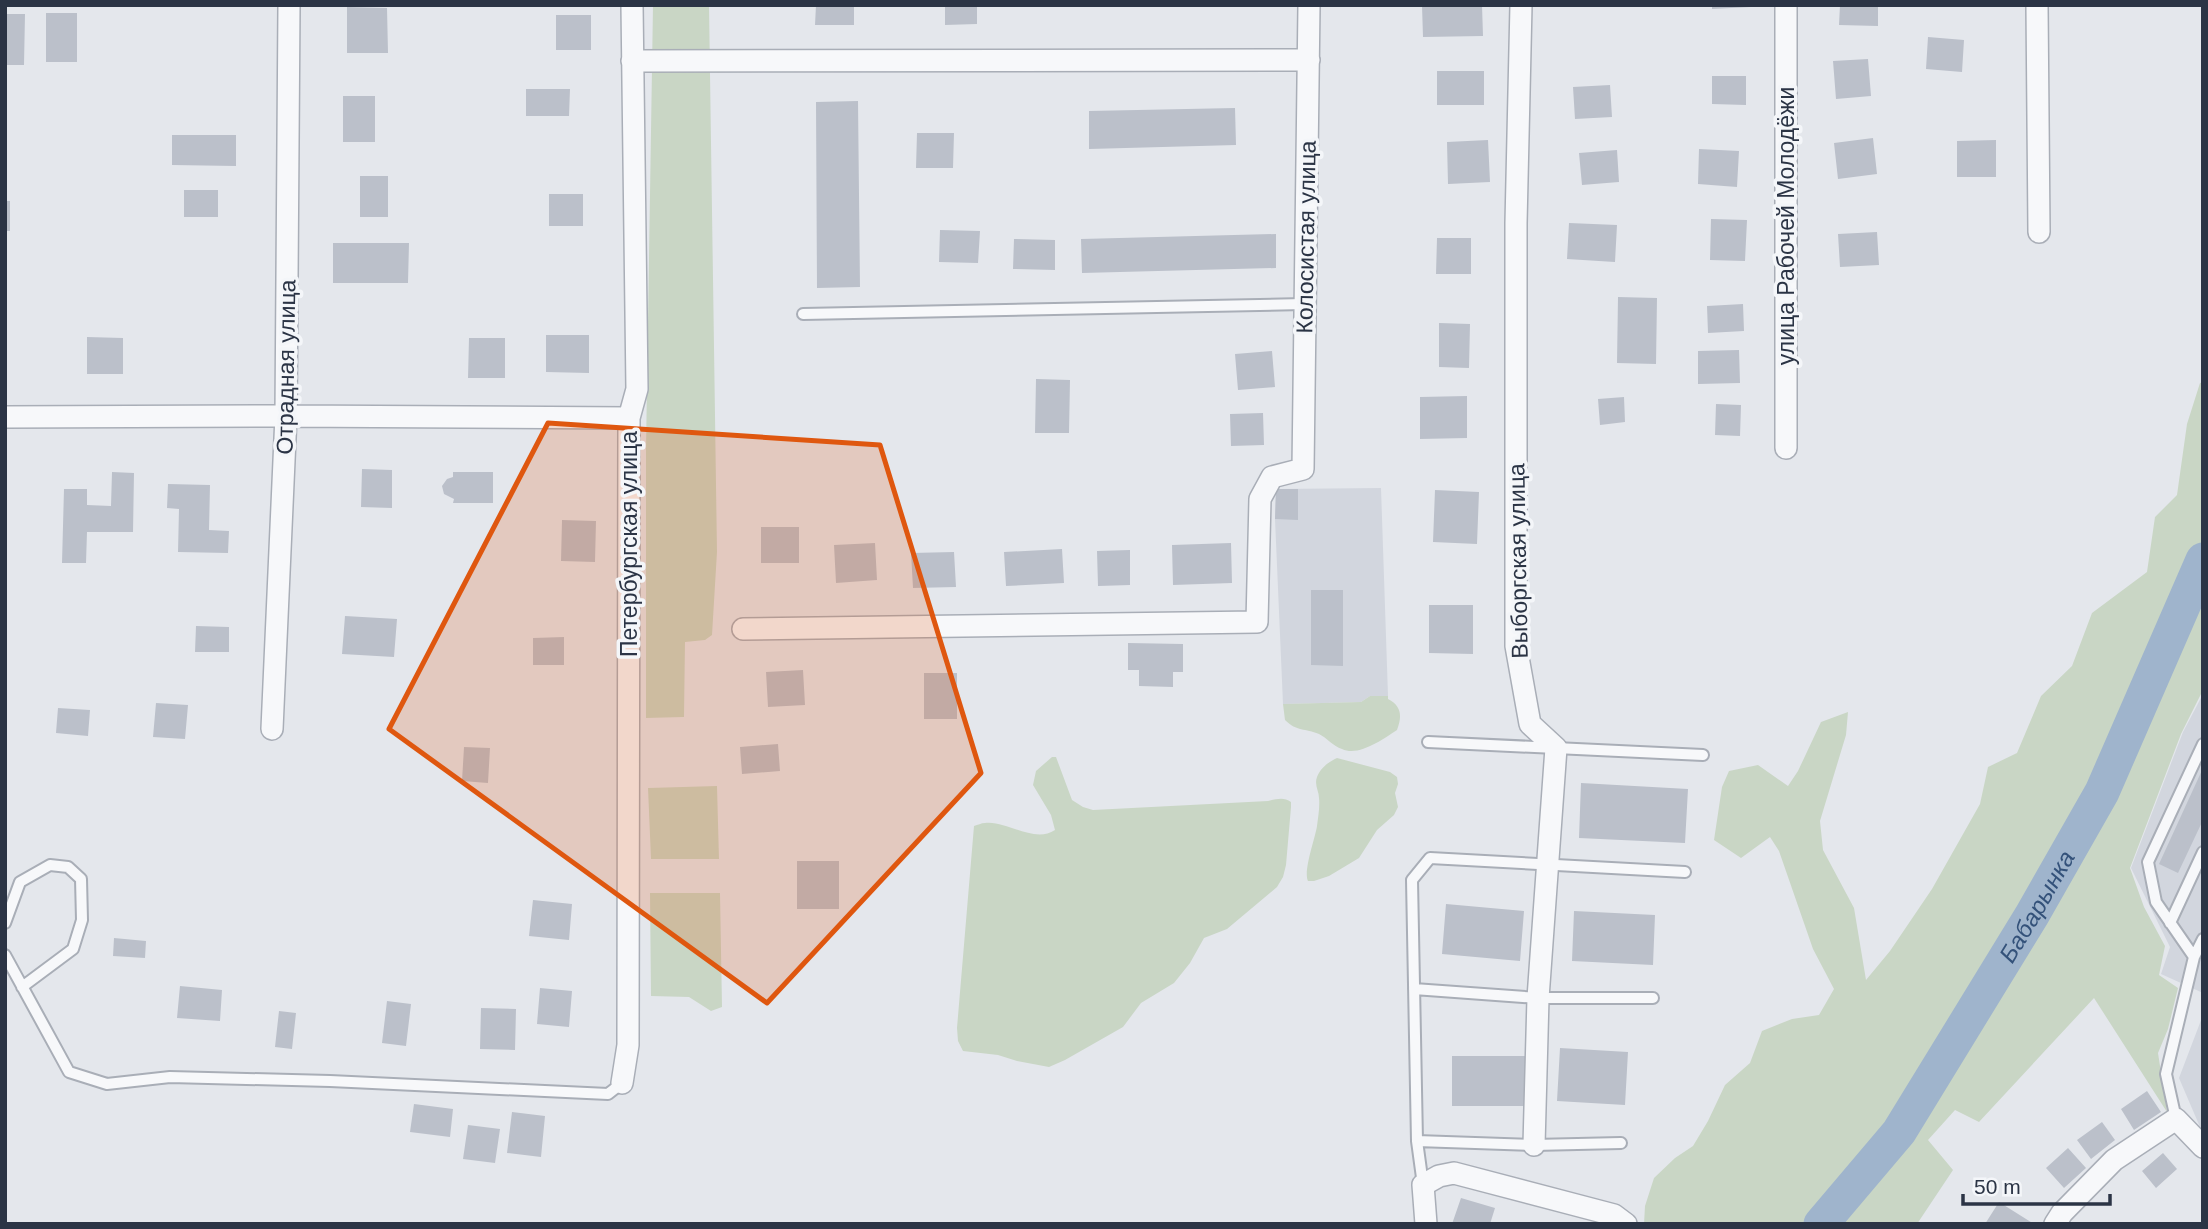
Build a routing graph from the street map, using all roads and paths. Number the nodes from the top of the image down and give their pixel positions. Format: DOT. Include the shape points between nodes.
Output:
graph roads {
  1 [pos="289,5"];
  2 [pos="632,5"];
  3 [pos="1309,5"];
  4 [pos="1521,5"];
  5 [pos="1786,5"];
  6 [pos="2037,5"];
  7 [pos="1309,60"];
  8 [pos="632,61"];
  9 [pos="2039,232"];
  10 [pos="1304,304"];
  11 [pos="803,314"];
  12 [pos="286,416"];
  13 [pos="5,417"];
  14 [pos="629,418"];
  15 [pos="1786,448"];
  16 [pos="743,629"];
  17 [pos="272,729"];
  18 [pos="1428,742"];
  19 [pos="2203,744"];
  20 [pos="1556,748"];
  21 [pos="1703,755"];
  22 [pos="2203,852"];
  23 [pos="1548,864"];
  24 [pos="1685,872"];
  25 [pos="5,923"];
  26 [pos="2170,923"];
  27 [pos="2203,939"];
  28 [pos="5,955"];
  29 [pos="2194,957"];
  30 [pos="22,987"];
  31 [pos="1414,989"];
  32 [pos="1538,998"];
  33 [pos="1653,998"];
  34 [pos="622,1083"];
  35 [pos="2176,1119"];
  36 [pos="1417,1141"];
  37 [pos="1620,1143"];
  38 [pos="1534,1145"];
  39 [pos="2203,1147"];
  40 [pos="1423,1185"];
  41 [pos="1426,1224"];
  42 [pos="1626,1224"];
  43 [pos="2055,1224"];
  1 -- 12 [label="street, Отрадная улица"];
  2 -- 8 [label="street, Петербургская улица"];
  3 -- 7 [label="street, Колосистая улица"];
  4 -- 20 [label="street, Выборгская улица" via="1516,646 1530,724"];
  5 -- 15 [label="street, улица Рабочей Молодёжи"];
  6 -- 9 [label="street"];
  7 -- 8 [label="street"];
  7 -- 10 [label="street, Колосистая улица"];
  8 -- 14 [label="street, Петербургская улица" via="637,389"];
  10 -- 11 [label="lane"];
  10 -- 16 [label="street, Колосистая улица" via="1303,469 1272,477 1260,499 1257,622"];
  12 -- 13 [label="street"];
  12 -- 14 [label="street"];
  12 -- 17 [label="street, Отрадная улица"];
  14 -- 34 [label="street, Петербургская улица" via="628,1045"];
  18 -- 20 [label="lane"];
  19 -- 26 [label="lane" via="2148,862 2156,902"];
  20 -- 21 [label="lane"];
  20 -- 23 [label="street"];
  22 -- 26 [label="lane"];
  23 -- 24 [label="lane"];
  23 -- 31 [label="lane" via="1430,858 1412,880"];
  23 -- 32 [label="street"];
  25 -- 30 [label="lane" via="20,882 50,865 68,867 81,879 82,920 73,949"];
  26 -- 29 [label="lane"];
  27 -- 29 [label="lane"];
  28 -- 30 [label="lane"];
  29 -- 35 [label="lane" via="2166,1074"];
  30 -- 34 [label="lane" via="69,1072 107,1084 170,1077 607,1094"];
  31 -- 32 [label="lane"];
  31 -- 36 [label="lane"];
  32 -- 33 [label="lane"];
  32 -- 38 [label="street"];
  35 -- 39 [label="street"];
  35 -- 43 [label="street" via="2114,1160"];
  36 -- 38 [label="lane"];
  36 -- 40 [label="lane"];
  37 -- 38 [label="lane"];
  40 -- 41 [label="street"];
  40 -- 42 [label="street" via="1439,1175 1454,1173 1614,1215"];
}
